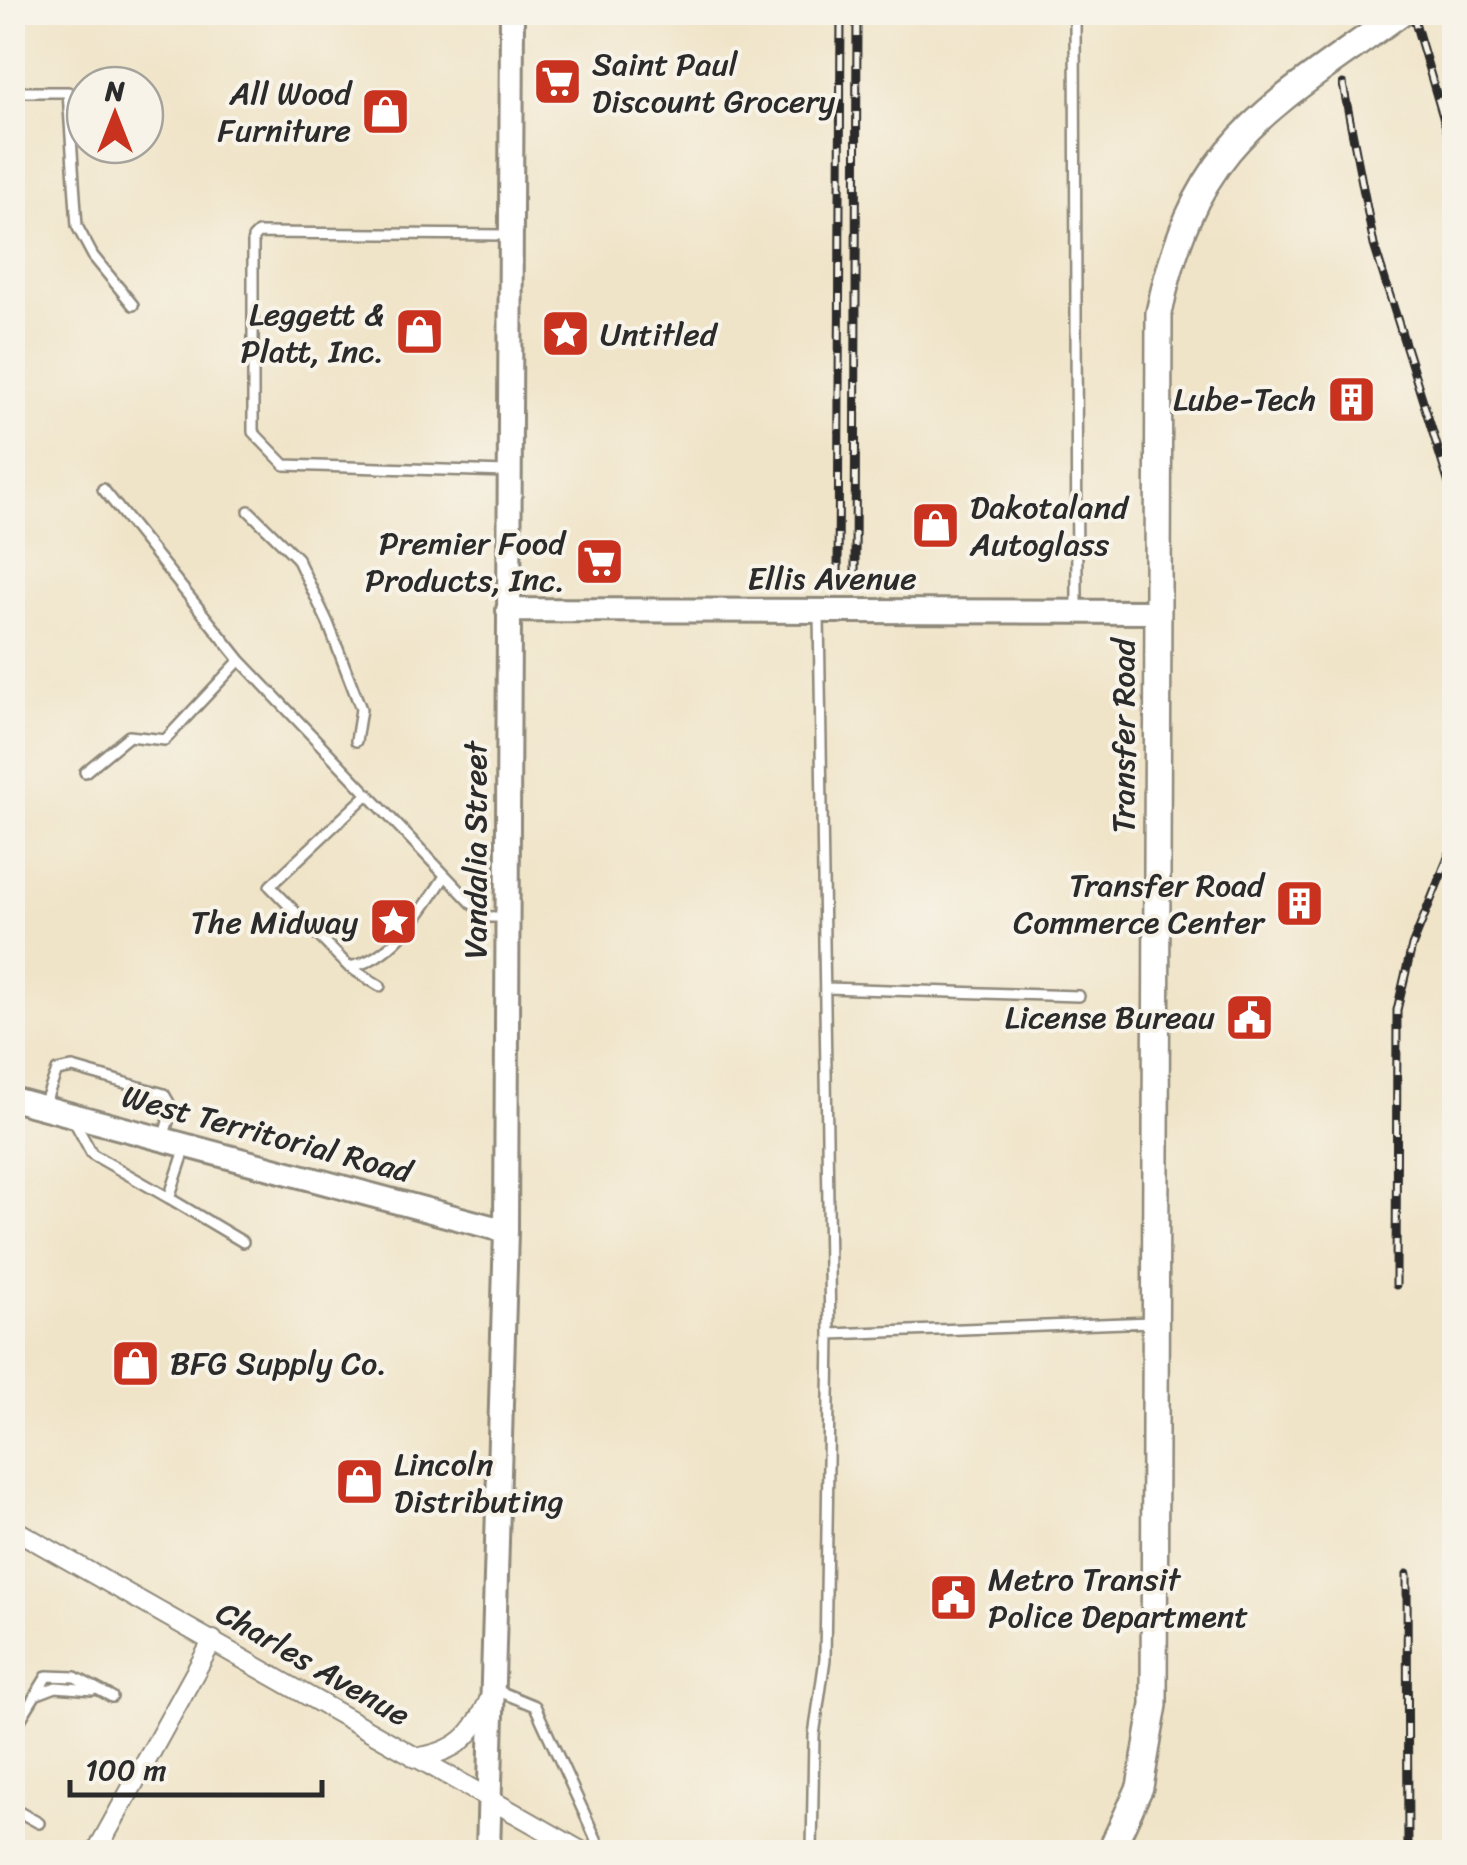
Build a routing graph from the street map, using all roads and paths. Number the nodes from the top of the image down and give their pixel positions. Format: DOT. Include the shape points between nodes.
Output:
graph roads {
  1 [pos="512,12"];
  2 [pos="1075,12"];
  3 [pos="1402,12"];
  4 [pos="12,92"];
  5 [pos="511,235"];
  6 [pos="133,305"];
  7 [pos="509,472"];
  8 [pos="104,489"];
  9 [pos="249,511"];
  10 [pos="508,610"];
  11 [pos="819,611"];
  12 [pos="1077,612"];
  13 [pos="1156,612"];
  14 [pos="240,660"];
  15 [pos="356,741"];
  16 [pos="84,772"];
  17 [pos="368,794"];
  18 [pos="446,876"];
  19 [pos="507,918"];
  20 [pos="349,967"];
  21 [pos="380,986"];
  22 [pos="828,988"];
  23 [pos="1079,996"];
  24 [pos="12,1099"];
  25 [pos="43,1107"];
  26 [pos="70,1114"];
  27 [pos="163,1140"];
  28 [pos="187,1146"];
  29 [pos="169,1198"];
  30 [pos="506,1231"];
  31 [pos="243,1242"];
  32 [pos="1155,1322"];
  33 [pos="830,1334"];
  34 [pos="12,1528"];
  35 [pos="212,1640"];
  36 [pos="494,1688"];
  37 [pos="112,1698"];
  38 [pos="12,1732"];
  39 [pos="415,1758"];
  40 [pos="492,1803"];
  41 [pos="12,1808"];
  42 [pos="39,1823"];
  43 [pos="99,1851"];
  44 [pos="488,1852"];
  45 [pos="583,1852"];
  46 [pos="602,1852"];
  47 [pos="812,1852"];
  48 [pos="1110,1852"];
  1 -- 5 [label="street, Vandalia Street"];
  2 -- 12 [label="lane"];
  3 -- 13 [label="main road, Transfer Road" via="1263,113 1208,175 1190,208 1167,277 1156,350"];
  4 -- 6 [label="lane" via="68,92 77,226"];
  5 -- 7 [label="street, Vandalia Street"];
  5 -- 7 [label="lane" via="253,238 253,432 286,466"];
  7 -- 10 [label="street, Vandalia Street"];
  8 -- 14 [label="lane"];
  9 -- 15 [label="lane" via="298,558 361,709"];
  10 -- 11 [label="street, Ellis Avenue"];
  10 -- 19 [label="street, Vandalia Street"];
  11 -- 12 [label="street, Ellis Avenue"];
  11 -- 22 [label="lane" via="821,933"];
  12 -- 13 [label="street, Ellis Avenue"];
  13 -- 32 [label="main road, Transfer Road"];
  14 -- 16 [label="lane" via="165,740 128,736"];
  14 -- 17 [label="lane"];
  17 -- 18 [label="lane"];
  17 -- 20 [label="lane" via="270,886"];
  18 -- 19 [label="lane" via="485,918"];
  18 -- 20 [label="lane" via="417,918 370,964"];
  19 -- 30 [label="street, Vandalia Street"];
  20 -- 21 [label="lane"];
  22 -- 23 [label="lane"];
  22 -- 33 [label="lane"];
  24 -- 25 [label="street, West Territorial Road"];
  25 -- 26 [label="street, West Territorial Road"];
  25 -- 27 [label="lane" via="57,1071 73,1068 164,1094 172,1108"];
  26 -- 27 [label="street, West Territorial Road"];
  26 -- 29 [label="lane" via="92,1154"];
  27 -- 28 [label="street, West Territorial Road"];
  28 -- 29 [label="lane"];
  28 -- 30 [label="street, West Territorial Road"];
  29 -- 31 [label="lane"];
  30 -- 36 [label="street, Vandalia Street"];
  32 -- 33 [label="lane"];
  32 -- 48 [label="main road, Transfer Road" via="1154,1705 1140,1787"];
  33 -- 47 [label="lane" via="825,1659 814,1734"];
  34 -- 35 [label="street, Charles Avenue"];
  35 -- 39 [label="street, Charles Avenue"];
  35 -- 43 [label="street"];
  36 -- 39 [label="street, Vandalia Street" via="461,1745"];
  36 -- 40 [label="street, Vandalia Street"];
  36 -- 46 [label="lane" via="535,1706"];
  37 -- 38 [label="lane" via="56,1673 40,1682"];
  39 -- 40 [label="street, Charles Avenue"];
  40 -- 44 [label="street, Vandalia Street"];
  40 -- 45 [label="street, Charles Avenue"];
  41 -- 42 [label="lane"];
}
